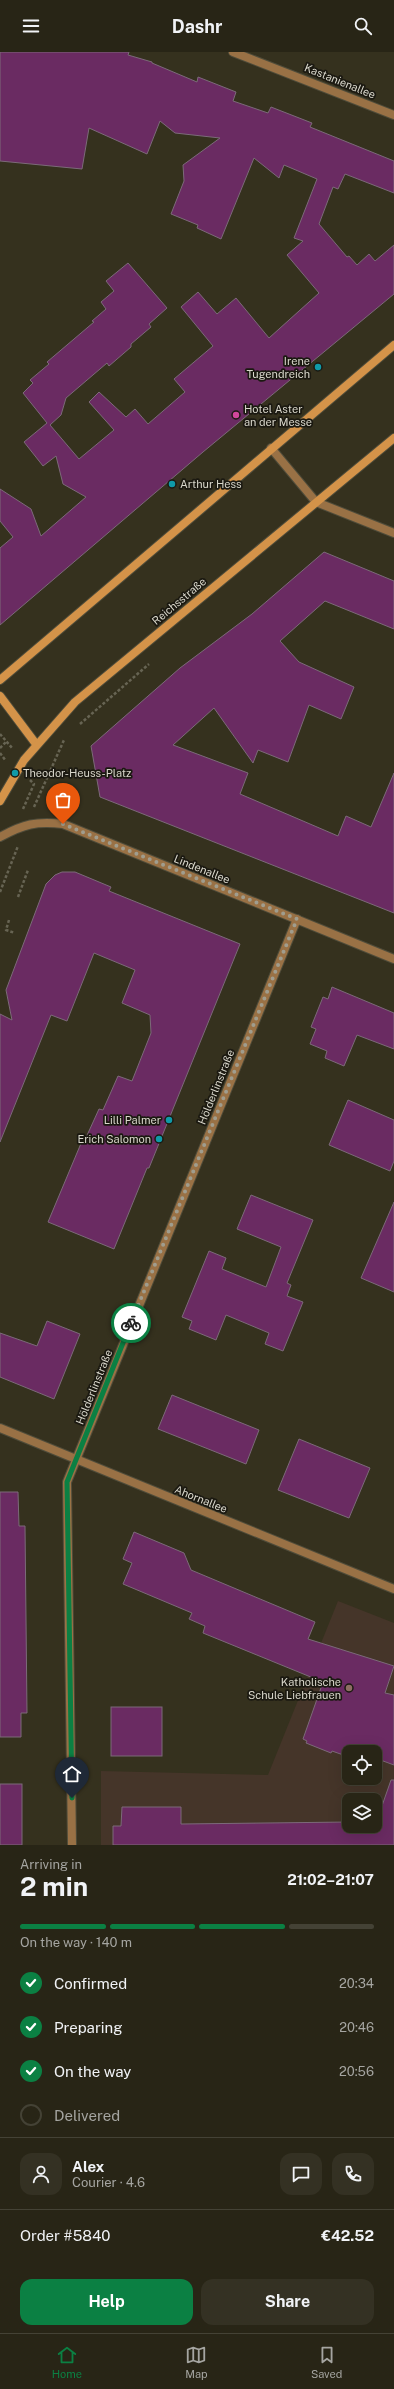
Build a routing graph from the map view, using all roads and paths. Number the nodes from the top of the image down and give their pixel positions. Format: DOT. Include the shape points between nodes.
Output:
graph roads {
  1 [pos="233,52"];
  2 [pos="394,115"];
  3 [pos="394,345"];
  4 [pos="394,438"];
  5 [pos="271,448"];
  6 [pos="316,502"];
  7 [pos="394,533"];
  8 [pos="153,661"];
  9 [pos="0,680"];
  10 [pos="0,696"];
  11 [pos="76,727"];
  12 [pos="0,734"];
  13 [pos="66,737"];
  14 [pos="6,742"];
  15 [pos="36,744"];
  16 [pos="0,748"];
  17 [pos="17,754"];
  18 [pos="34,784"];
  19 [pos="0,801"];
  20 [pos="23,809"];
  21 [pos="34,809"];
  22 [pos="0,837"];
  23 [pos="18,847"];
  24 [pos="28,870"];
  25 [pos="0,892"];
  26 [pos="18,897"];
  27 [pos="297,919"];
  28 [pos="10,920"];
  29 [pos="15,933"];
  30 [pos="394,959"];
  31 [pos="0,1428"];
  32 [pos="77,1460"];
  33 [pos="394,1589"];
  34 [pos="72,1845"];
  1 -- 2 [label="street, Kastanienallee"];
  3 -- 5 [label="main road"];
  4 -- 6 [label="main road, Reichsstraße"];
  5 -- 6 [label="street"];
  5 -- 9 [label="main road"];
  6 -- 7 [label="street"];
  6 -- 15 [label="main road, Reichsstraße" via="75,702"];
  8 -- 11 [label="path"];
  10 -- 15 [label="main road"];
  12 -- 14 [label="path"];
  13 -- 21 [label="path"];
  14 -- 16 [label="path"];
  14 -- 17 [label="path"];
  15 -- 19 [label="main road, Reichsstraße"];
  18 -- 20 [label="path"];
  22 -- 27 [label="street, Lindenallee" via="22,825 42,822 63,824"];
  23 -- 25 [label="path"];
  24 -- 26 [label="path"];
  27 -- 30 [label="street, Lindenallee"];
  27 -- 32 [label="street, Hölderlinstraße" via="137,1307"];
  28 -- 29 [label="path" via="6,930"];
  31 -- 32 [label="street, Ahornallee"];
  32 -- 33 [label="street, Ahornallee"];
  32 -- 34 [label="street, Hölderlinstraße" via="67,1482"];
}
